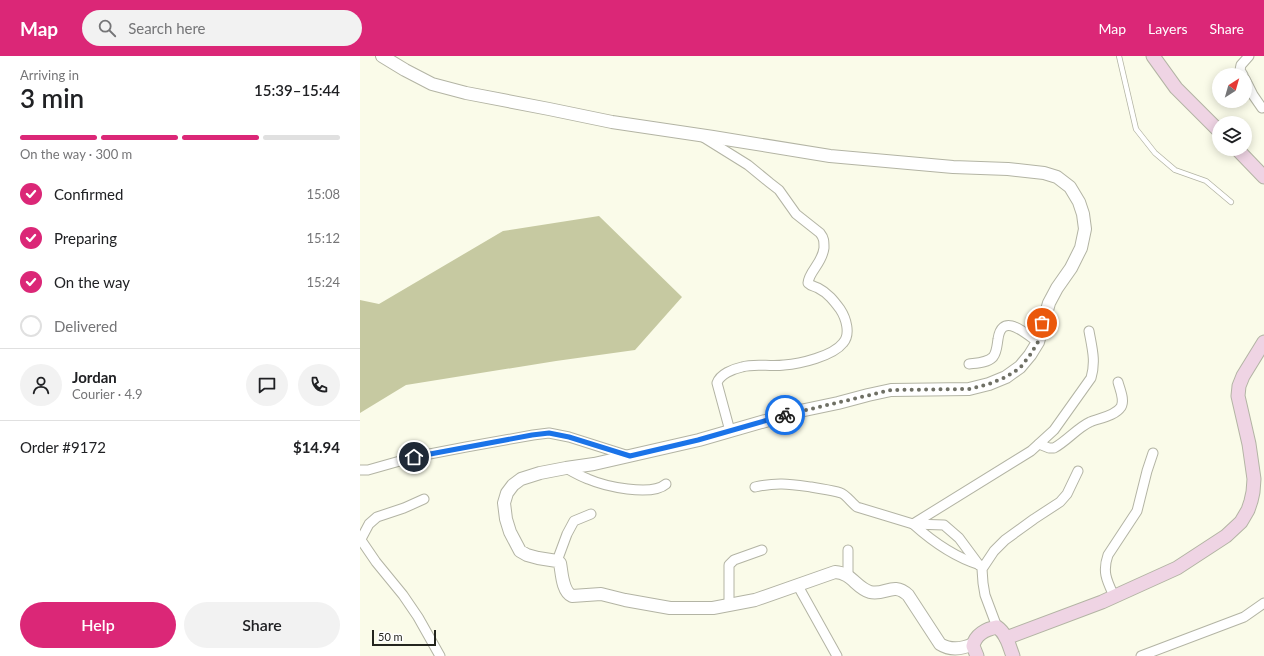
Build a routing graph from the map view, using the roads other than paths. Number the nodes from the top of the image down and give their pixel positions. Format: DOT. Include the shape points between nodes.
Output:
graph roads {
  1 [pos="382,56"];
  2 [pos="1119,56"];
  3 [pos="1249,56"];
  4 [pos="1158,58"];
  5 [pos="1240,68"];
  6 [pos="1252,93"];
  7 [pos="1262,108"];
  8 [pos="1212,124"];
  9 [pos="700,135"];
  10 [pos="1244,156"];
  11 [pos="1264,178"];
  12 [pos="1232,202"];
  13 [pos="1089,331"];
  14 [pos="1038,342"];
  15 [pos="1264,342"];
  16 [pos="969,364"];
  17 [pos="1118,382"];
  18 [pos="730,431"];
  19 [pos="1039,444"];
  20 [pos="1153,453"];
  21 [pos="630,456"];
  22 [pos="566,468"];
  23 [pos="360,470"];
  24 [pos="1078,472"];
  25 [pos="666,484"];
  26 [pos="755,487"];
  27 [pos="424,499"];
  28 [pos="591,514"];
  29 [pos="913,524"];
  30 [pos="361,540"];
  31 [pos="762,550"];
  32 [pos="848,550"];
  33 [pos="557,561"];
  34 [pos="981,567"];
  35 [pos="848,576"];
  36 [pos="798,586"];
  37 [pos="1114,596"];
  38 [pos="1264,603"];
  39 [pos="729,606"];
  40 [pos="997,627"];
  41 [pos="1006,638"];
  42 [pos="975,650"];
  43 [pos="440,656"];
  44 [pos="837,656"];
  45 [pos="1013,656"];
  46 [pos="1141,656"];
  1 -- 9 [label="street" via="432,84 466,93 612,122"];
  2 -- 12 [label="lane" via="1136,129 1155,153 1175,170 1206,181"];
  3 -- 5 [label="street"];
  4 -- 8 [label="main road" via="1176,88"];
  6 -- 7 [label="street"];
  9 -- 14 [label="street" via="830,156 953,167 1008,169 1057,177 1070,187 1079,202 1085,229 1071,268 1049,303"];
  9 -- 18 [label="street" via="748,165 779,190 796,214 820,233 824,240 822,258 808,283 828,294 841,311 847,328 844,343 813,361 783,366 742,367 722,375 717,383"];
  10 -- 11 [label="main road"];
  13 -- 19 [label="street" via="1094,356 1091,378 1054,430"];
  14 -- 16 [label="street" via="1015,326 1009,325 1000,331 993,357 984,362"];
  14 -- 18 [label="street" via="1020,368 989,384 969,389 891,390 800,411"];
  15 -- 37 [label="main road" via="1242,376 1239,386 1238,396 1254,479 1253,492 1245,517 1226,536 1177,568"];
  17 -- 19 [label="street" via="1123,399 1119,410 1085,426 1054,448"];
  18 -- 21 [label="street"];
  19 -- 29 [label="street"];
  20 -- 37 [label="street" via="1137,512 1106,562 1106,580"];
  21 -- 22 [label="street"];
  21 -- 23 [label="street" via="549,433 458,448"];
  22 -- 25 [label="street" via="589,480 630,490 650,490"];
  22 -- 33 [label="street" via="540,472 521,479 507,493 504,503 510,532 520,551 538,558"];
  24 -- 34 [label="street" via="1060,502 1005,540"];
  26 -- 29 [label="street" via="782,483 843,493 857,506"];
  27 -- 30 [label="street" via="377,517 368,524"];
  28 -- 33 [label="street" via="574,521"];
  29 -- 34 [label="street" via="946,550"];
  29 -- 34 [label="street" via="944,525 959,538"];
  30 -- 43 [label="street" via="418,617"];
  31 -- 39 [label="street" via="734,560 729,565"];
  32 -- 35 [label="street"];
  33 -- 39 [label="street" via="560,563 565,590 572,596 601,594 670,608"];
  34 -- 40 [label="street" via="985,595"];
  35 -- 36 [label="street" via="835,572"];
  35 -- 42 [label="street" via="869,592 899,588 903,590 940,644 954,649"];
  36 -- 39 [label="street"];
  36 -- 44 [label="street"];
  37 -- 41 [label="main road"];
  38 -- 46 [label="street" via="1244,617"];
  40 -- 41 [label="main road"];
  40 -- 42 [label="main road" via="979,634"];
  41 -- 45 [label="main road"];
}
